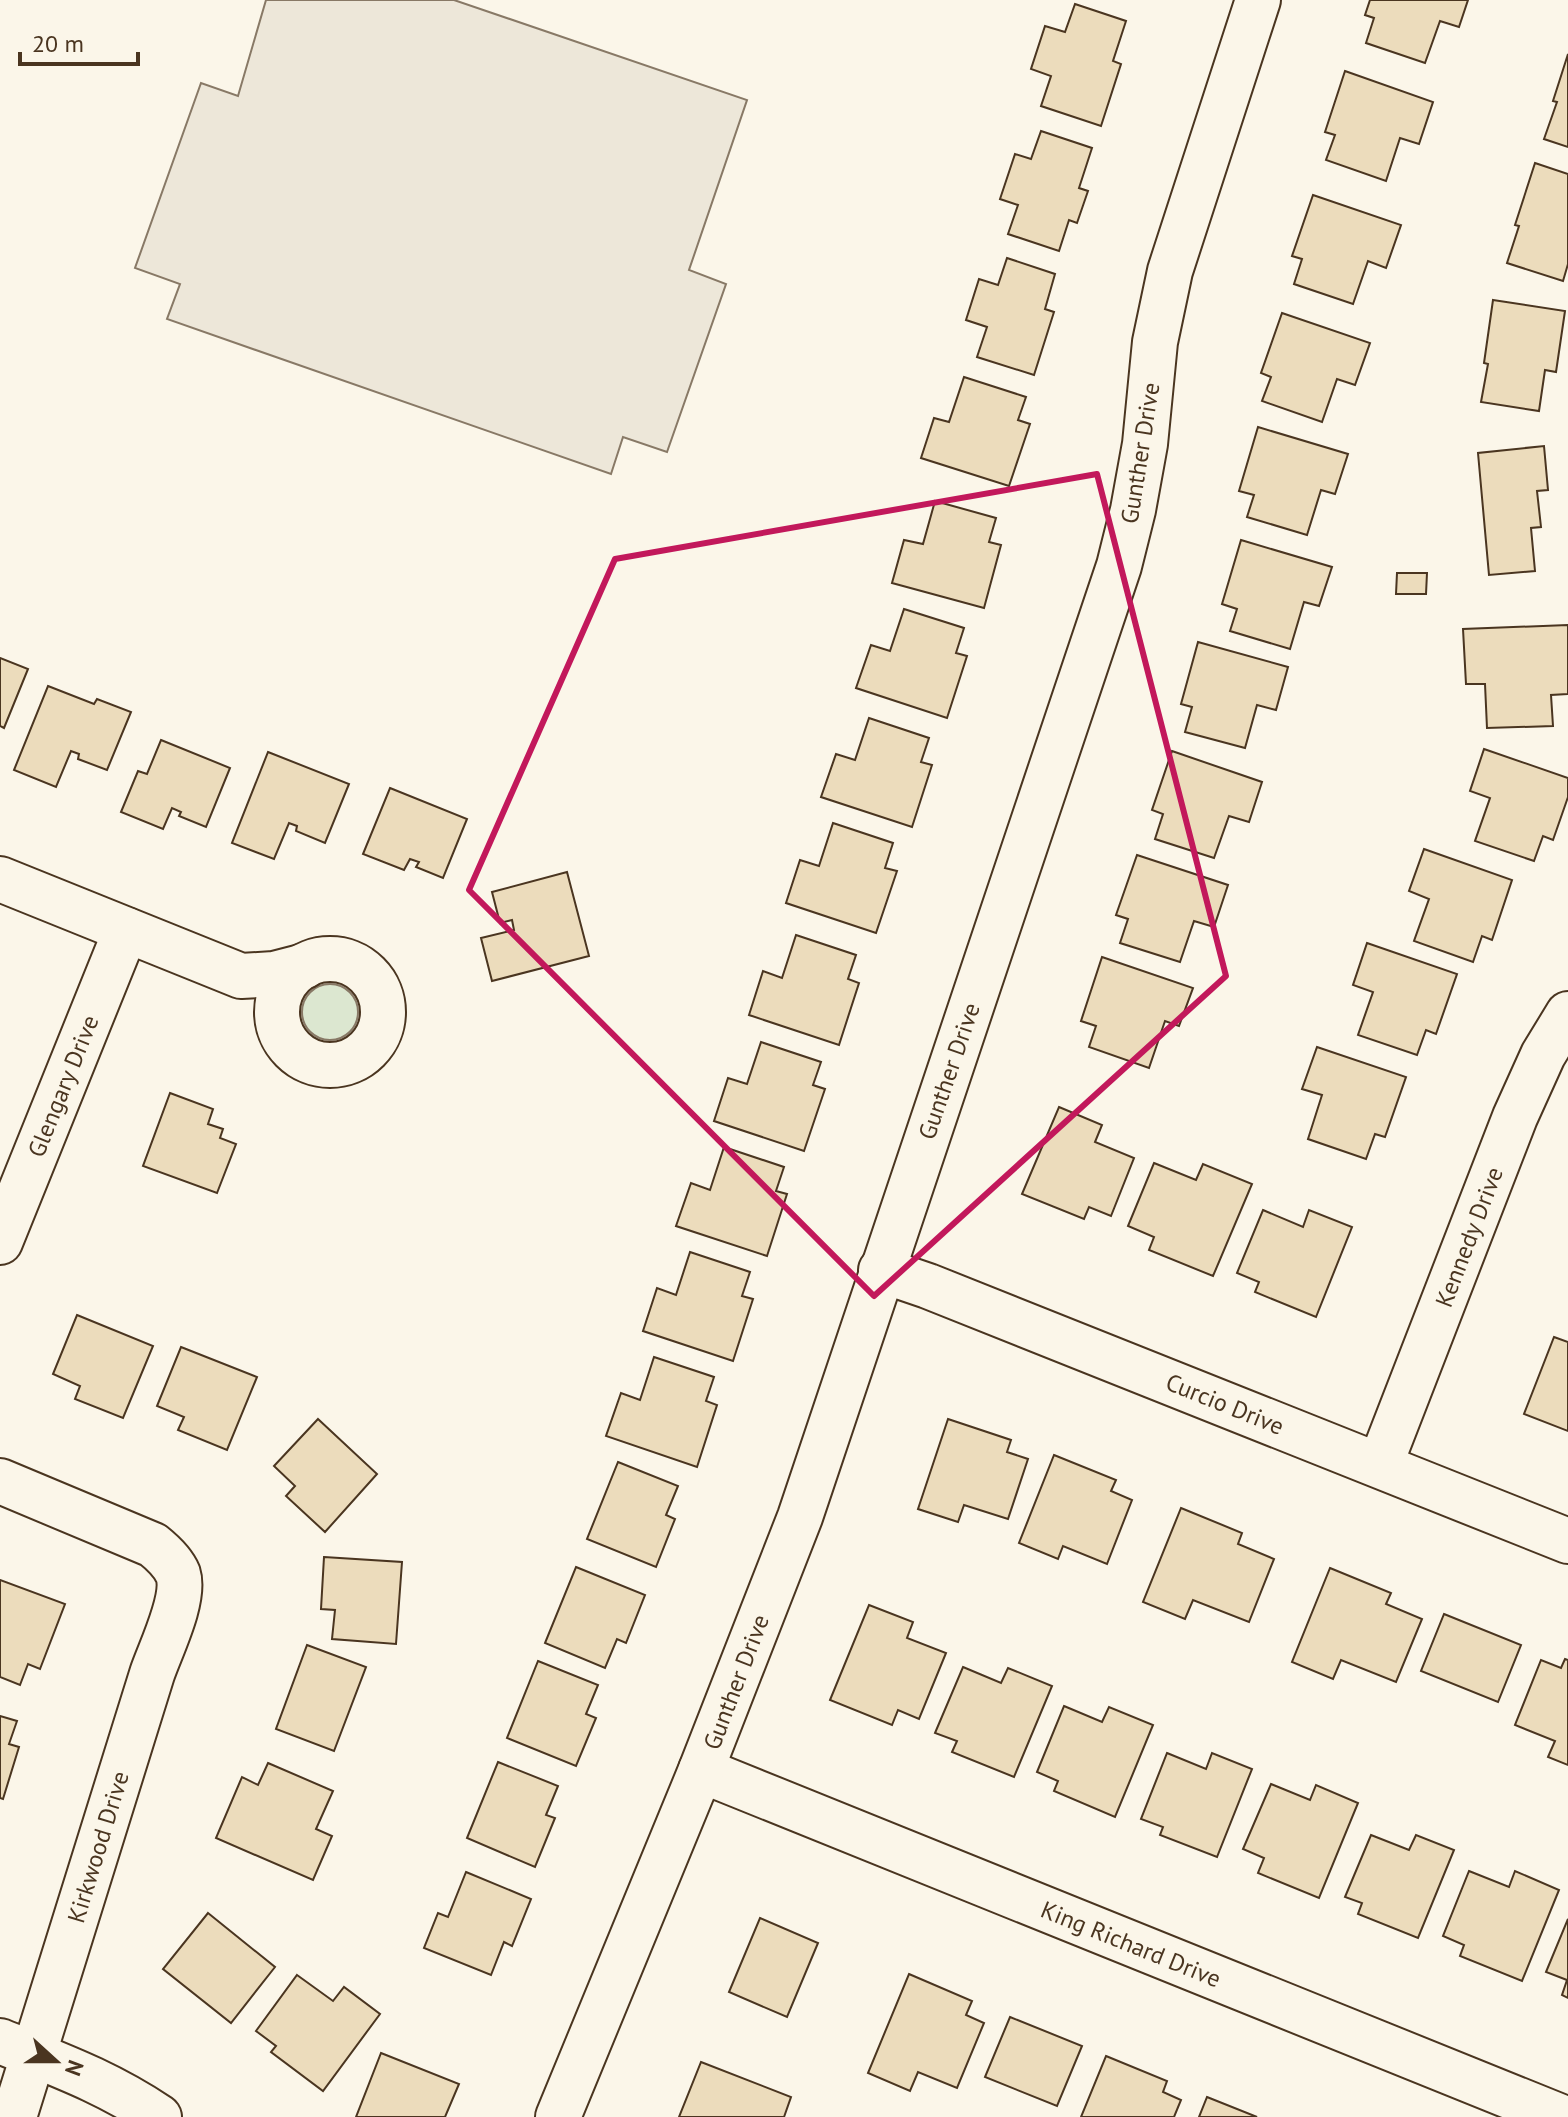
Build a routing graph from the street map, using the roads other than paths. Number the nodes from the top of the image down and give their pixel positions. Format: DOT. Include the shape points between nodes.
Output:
graph roads {
  1 [pos="1258,0"];
  2 [pos="0,879"];
  3 [pos="126,930"];
  4 [pos="305,966"];
  5 [pos="241,976"];
  6 [pos="1568,1014"];
  7 [pos="279,1026"];
  8 [pos="0,1242"];
  9 [pos="881,1270"];
  10 [pos="1380,1465"];
  11 [pos="0,1481"];
  12 [pos="1568,1541"];
  13 [pos="701,1770"];
  14 [pos="17,2048"];
  15 [pos="14,2117"];
  16 [pos="159,2117"];
  17 [pos="558,2117"];
  18 [pos="1561,2117"];
  1 -- 9 [label="street, Gunther Drive" via="1170,271 1155,342 1145,444 1119,566"];
  2 -- 3 [label="street"];
  3 -- 5 [label="street"];
  3 -- 8 [label="street, Glengary Drive"];
  4 -- 5 [label="street"];
  4 -- 7 [label="street" via="281,993"];
  4 -- 7 [label="street" via="335,959 366,973 383,1004 377,1039 349,1062 331,1066 298,1054"];
  5 -- 7 [label="street"];
  6 -- 10 [label="street, Kennedy Drive" via="1515,1117"];
  9 -- 10 [label="street, Curcio Drive"];
  9 -- 13 [label="street, Gunther Drive" via="800,1517"];
  10 -- 12 [label="street, Curcio Drive"];
  11 -- 14 [label="street, Kirkwood Drive" via="153,1545 179,1577 177,1602"];
  13 -- 17 [label="street, Gunther Drive"];
  13 -- 18 [label="street, King Richard Drive"];
  14 -- 15 [label="street, Kirkwood Drive"];
  14 -- 16 [label="street" via="102,2083"];
}
